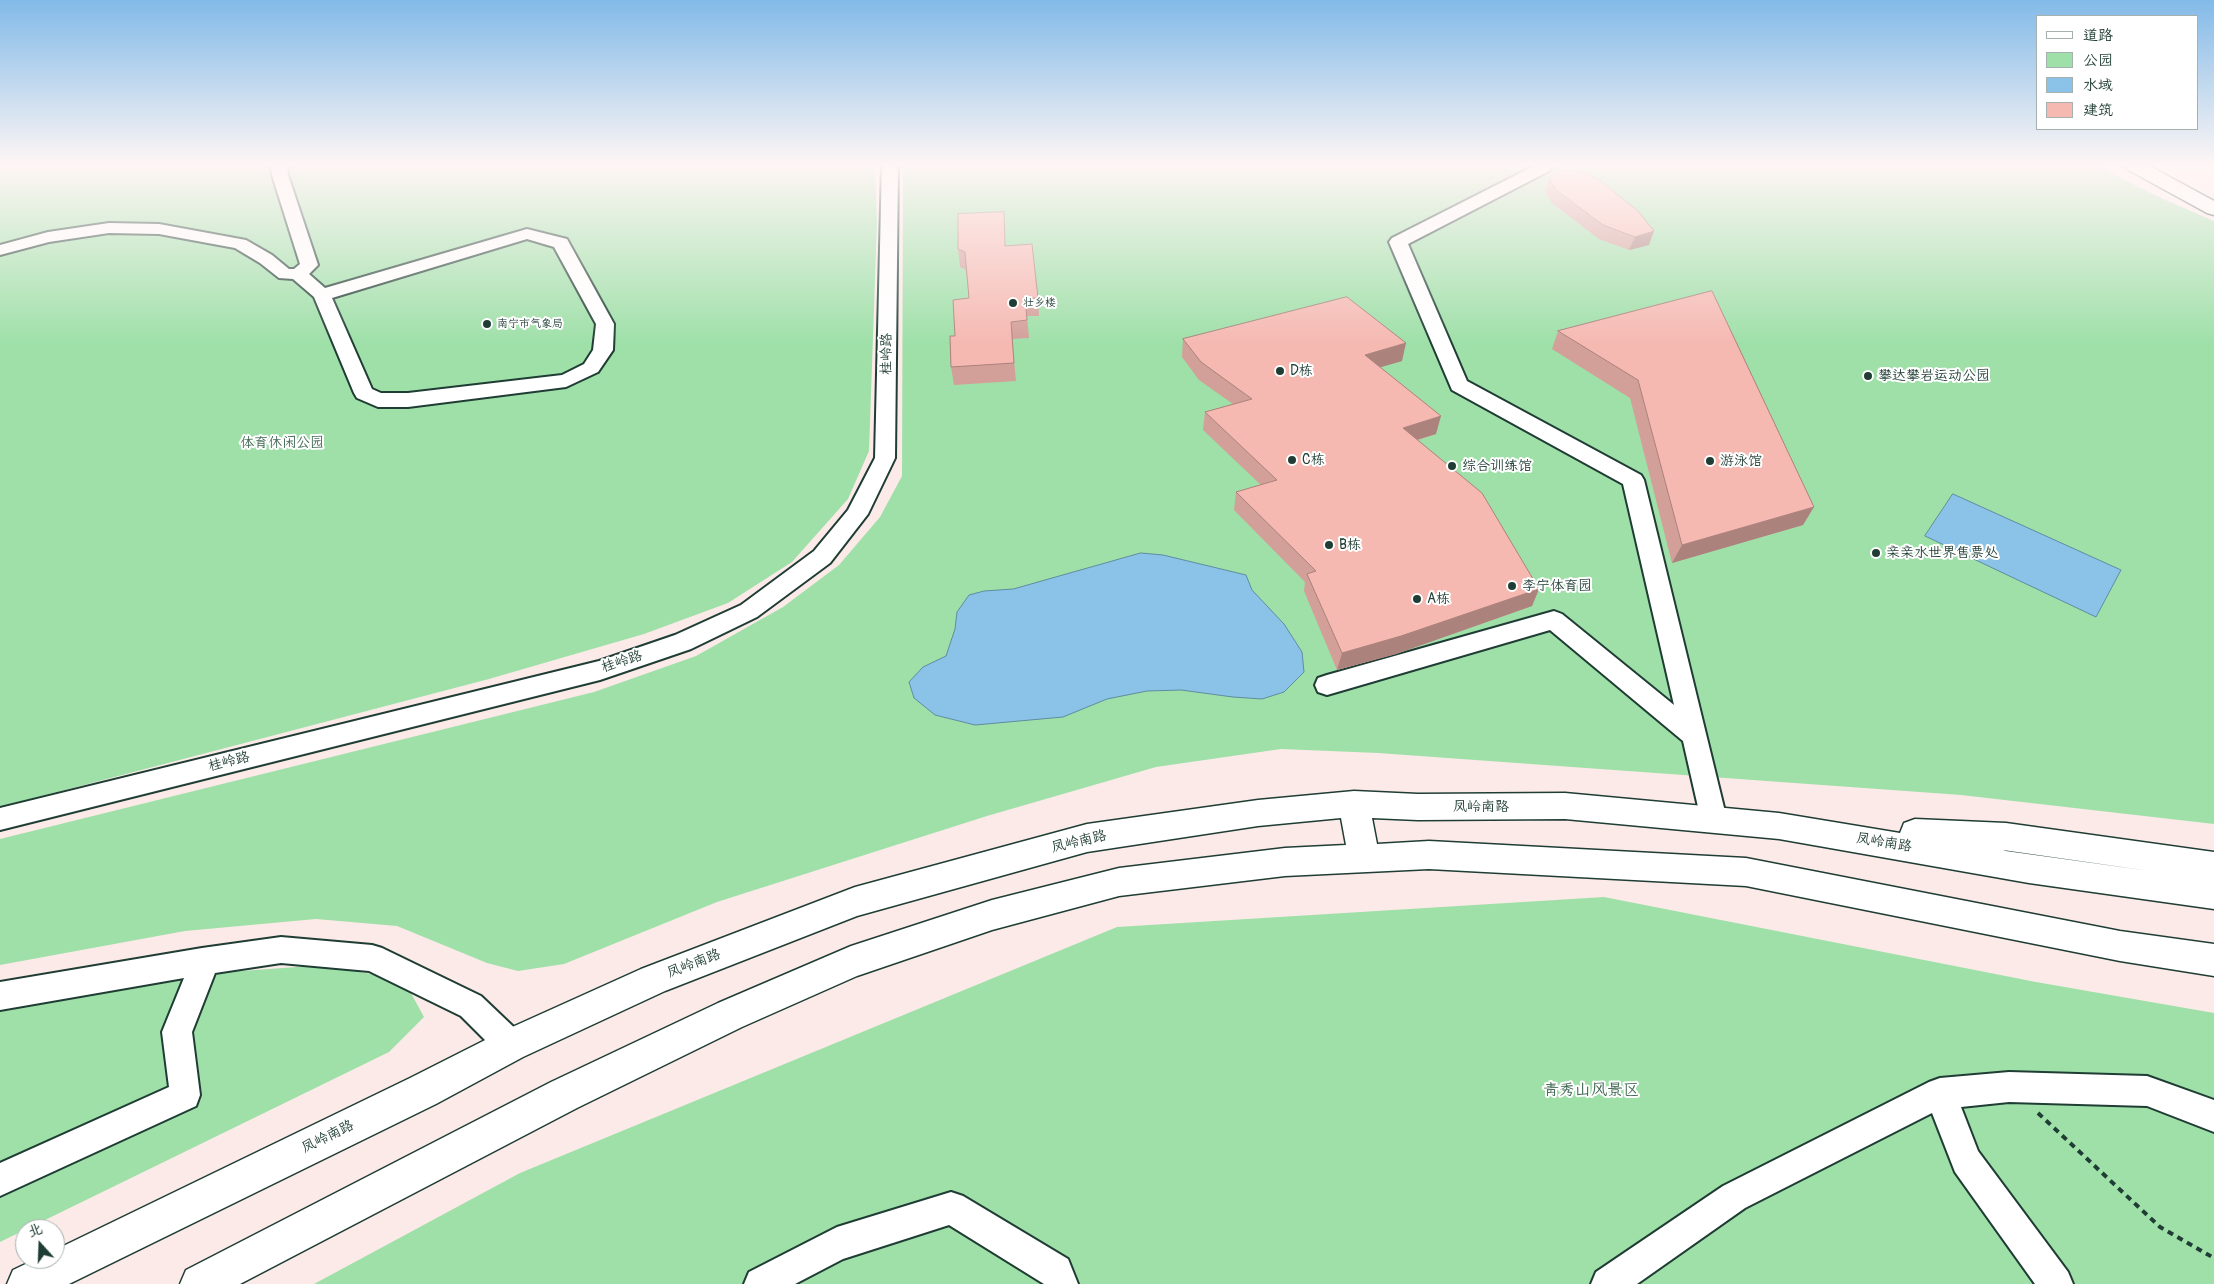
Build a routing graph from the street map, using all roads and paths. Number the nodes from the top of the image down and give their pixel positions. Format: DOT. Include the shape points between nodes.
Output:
graph roads {
  1 [pos="297,223"];
  2 [pos="889,223"];
  3 [pos="1435,223"];
  4 [pos="0,250"];
  5 [pos="298,274"];
  6 [pos="322,295"];
  7 [pos="1327,685"];
  8 [pos="1694,736"];
  9 [pos="1354,804"];
  10 [pos="0,819"];
  11 [pos="1714,820"];
  12 [pos="1779,826"];
  13 [pos="1364,858"];
  14 [pos="2214,866"];
  15 [pos="2214,894"];
  16 [pos="2182,955"];
  17 [pos="2214,960"];
  18 [pos="202,961"];
  19 [pos="2214,967"];
  20 [pos="0,996"];
  21 [pos="511,1045"];
  22 [pos="2009,1086"];
  23 [pos="1940,1093"];
  24 [pos="2214,1116"];
  25 [pos="0,1180"];
  26 [pos="2214,1258"];
  27 [pos="27,1284"];
  28 [pos="200,1284"];
  29 [pos="761,1284"];
  30 [pos="1061,1284"];
  31 [pos="1608,1284"];
  32 [pos="2056,1284"];
  1 -- 5 [label="street" via="309,265"];
  2 -- 10 [label="street, 桂岭路" via="885,458 857,514 822,557 749,611 683,642 600,670"];
  3 -- 8 [label="street" via="1398,242 1459,385 1633,480"];
  4 -- 5 [label="street" via="48,237 108,228 159,229 240,244 285,274"];
  5 -- 6 [label="street"];
  6 -- 6 [label="street" via="527,234 562,243 605,324 603,350 591,368 566,381 408,400 378,400 364,393"];
  7 -- 8 [label="street" via="1554,620"];
  8 -- 11 [label="street"];
  9 -- 11 [label="main road, 凤岭南路" via="1565,806"];
  9 -- 13 [label="main road"];
  9 -- 21 [label="main road, 凤岭南路" via="1258,813 1088,838 855,902 653,980"];
  11 -- 12 [label="main road, 凤岭南路"];
  12 -- 14 [label="main road" via="2006,838"];
  12 -- 15 [label="main road, 凤岭南路" via="2029,869"];
  13 -- 16 [label="main road" via="1429,855 1746,872 2120,946"];
  13 -- 28 [label="main road" via="1285,862 1119,882 992,915 851,962 730,1015 564,1095"];
  16 -- 17 [label="main road"];
  16 -- 19 [label="main road"];
  18 -- 20 [label="street"];
  18 -- 21 [label="street" via="281,950 372,958 471,1006"];
  18 -- 25 [label="street" via="177,1032 185,1095"];
  21 -- 27 [label="main road, 凤岭南路"];
  22 -- 23 [label="street"];
  22 -- 24 [label="street" via="2147,1091"];
  22 -- 26 [label="path" via="2160,1227"];
  23 -- 31 [label="street" via="1734,1197"];
  23 -- 32 [label="street" via="1966,1161"];
  29 -- 30 [label="street" via="837,1244 951,1208 1056,1271"];
}
